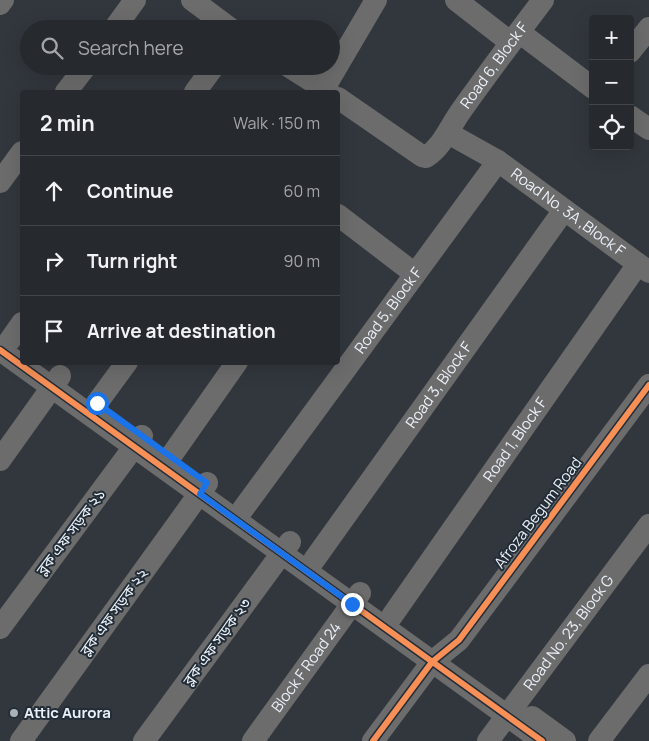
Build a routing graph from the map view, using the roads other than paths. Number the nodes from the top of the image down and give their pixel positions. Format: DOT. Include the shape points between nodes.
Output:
graph roads {
  1 [pos="3,0"];
  2 [pos="135,0"];
  3 [pos="192,0"];
  4 [pos="376,0"];
  5 [pos="456,0"];
  6 [pos="543,0"];
  7 [pos="0,4"];
  8 [pos="121,20"];
  9 [pos="219,20"];
  10 [pos="649,28"];
  11 [pos="514,37"];
  12 [pos="634,47"];
  13 [pos="340,70"];
  14 [pos="79,75"];
  15 [pos="207,75"];
  16 [pos="301,75"];
  17 [pos="337,75"];
  18 [pos="589,85"];
  19 [pos="68,90"];
  20 [pos="196,90"];
  21 [pos="324,90"];
  22 [pos="330,90"];
  23 [pos="340,101"];
  24 [pos="634,119"];
  25 [pos="649,130"];
  26 [pos="448,133"];
  27 [pos="20,155"];
  28 [pos="498,161"];
  29 [pos="0,182"];
  30 [pos="564,210"];
  31 [pos="340,219"];
  32 [pos="643,268"];
  33 [pos="415,274"];
  34 [pos="38,365"];
  35 [pos="42,365"];
  36 [pos="125,365"];
  37 [pos="235,365"];
  38 [pos="56,382"];
  39 [pos="649,385"];
  40 [pos="649,401"];
  41 [pos="97,403"];
  42 [pos="138,442"];
  43 [pos="171,456"];
  44 [pos="0,460"];
  45 [pos="204,489"];
  46 [pos="243,509"];
  47 [pos="649,525"];
  48 [pos="286,548"];
  49 [pos="314,560"];
  50 [pos="356,599"];
  51 [pos="392,616"];
  52 [pos="0,628"];
  53 [pos="440,659"];
  54 [pos="649,675"];
  55 [pos="510,710"];
  56 [pos="21,741"];
  57 [pos="144,741"];
  58 [pos="253,741"];
  59 [pos="373,741"];
  60 [pos="382,741"];
  61 [pos="488,741"];
  62 [pos="542,741"];
  63 [pos="565,741"];
  64 [pos="600,741"];
  1 -- 7 [label="street"];
  2 -- 8 [label="street"];
  3 -- 9 [label="street"];
  4 -- 13 [label="street"];
  5 -- 11 [label="street"];
  6 -- 11 [label="street, Road 6, Block F"];
  10 -- 12 [label="street"];
  11 -- 18 [label="street"];
  11 -- 26 [label="street, Road 6, Block F"];
  14 -- 19 [label="street"];
  15 -- 20 [label="street"];
  16 -- 21 [label="street"];
  17 -- 22 [label="street"];
  23 -- 26 [label="street, Road 6, Block F" via="422,156 430,154"];
  24 -- 25 [label="street"];
  26 -- 28 [label="street, Road No. 3A ,Block F"];
  27 -- 29 [label="street"];
  28 -- 30 [label="street, Road No. 3A ,Block F"];
  28 -- 33 [label="street, Road 5, Block F"];
  30 -- 32 [label="street, Road No. 3A ,Block F"];
  30 -- 49 [label="street, Road 3, Block F"];
  31 -- 33 [label="street"];
  32 -- 51 [label="street, Road 1, Block F"];
  33 -- 46 [label="street, Road 5, Block F"];
  34 -- 38 [label="street"];
  35 -- 38 [label="street"];
  36 -- 41 [label="street"];
  37 -- 43 [label="street"];
  38 -- 41 [label="street"];
  38 -- 42 [label="street"];
  38 -- 44 [label="street"];
  39 -- 53 [label="street, Afroza Begum Road" via="458,640"];
  40 -- 53 [label="street, Afroza Begum Road" via="465,645"];
  41 -- 42 [label="street"];
  42 -- 43 [label="street"];
  42 -- 45 [label="street"];
  42 -- 52 [label="street, ব্লক এফ সড়ক ২১"];
  43 -- 45 [label="street"];
  45 -- 46 [label="street"];
  45 -- 48 [label="street"];
  45 -- 56 [label="street, ব্লক এফ সড়ক ২২"];
  46 -- 48 [label="street"];
  47 -- 55 [label="street, Road No. 23, Block G"];
  48 -- 49 [label="street"];
  48 -- 50 [label="street"];
  48 -- 57 [label="street, ব্লক এফ সড়ক ২৩"];
  49 -- 50 [label="street"];
  50 -- 51 [label="street"];
  50 -- 53 [label="street"];
  50 -- 58 [label="street, Block F Road 24"];
  51 -- 53 [label="street"];
  53 -- 55 [label="street"];
  53 -- 59 [label="street"];
  53 -- 60 [label="street"];
  54 -- 64 [label="street"];
  55 -- 61 [label="street, Road No. 23, Block G"];
  55 -- 62 [label="street"];
  55 -- 63 [label="street"];
}
